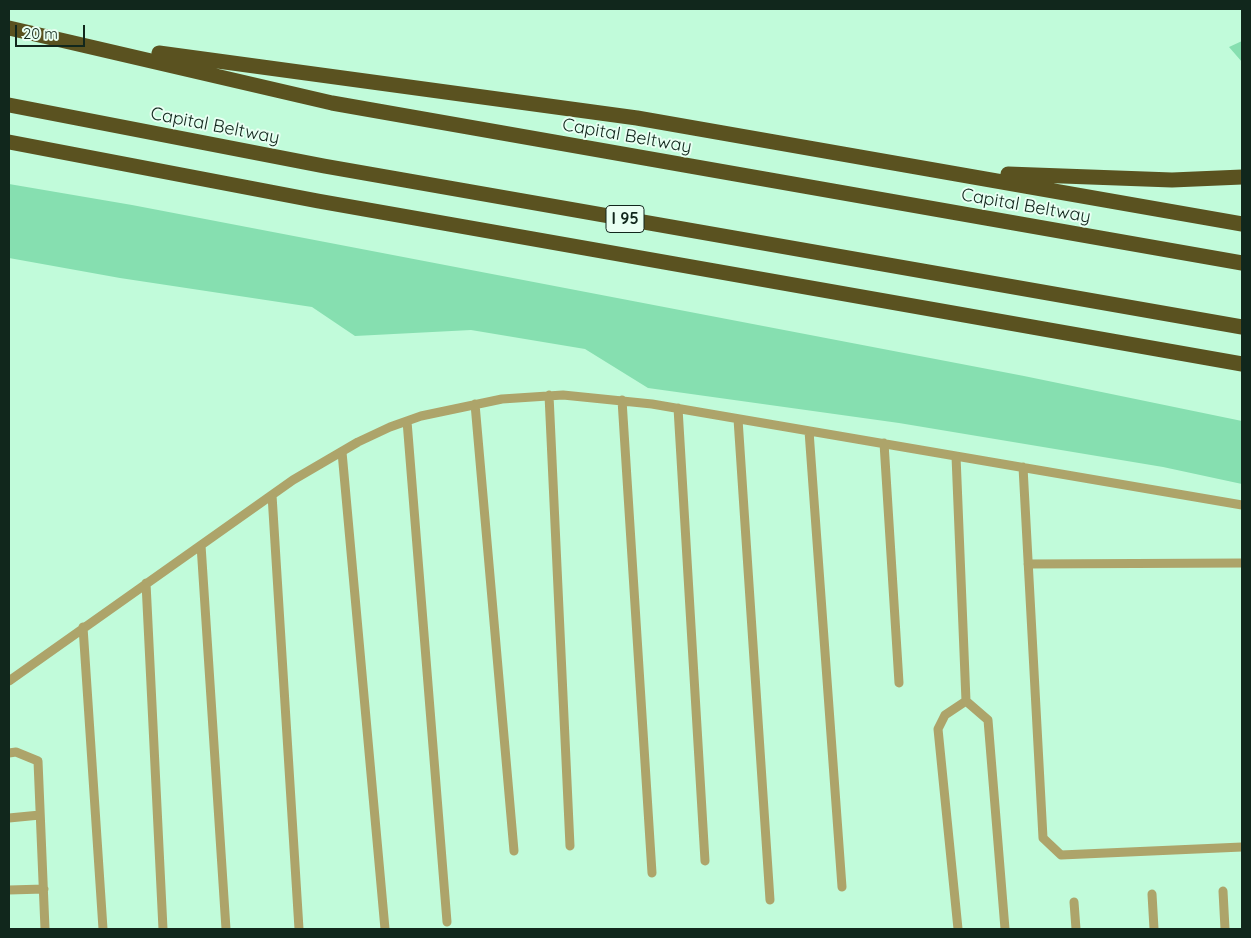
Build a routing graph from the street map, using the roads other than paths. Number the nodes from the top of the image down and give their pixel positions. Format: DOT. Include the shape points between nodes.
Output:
graph roads {
  1 [pos="9,28"];
  2 [pos="71,41"];
  3 [pos="9,105"];
  4 [pos="9,142"];
  5 [pos="946,172"];
  6 [pos="1242,177"];
  7 [pos="1242,224"];
  8 [pos="1242,262"];
  9 [pos="1242,327"];
  10 [pos="1162,350"];
  11 [pos="1242,364"];
  12 [pos="1242,374"];
  13 [pos="549,395"];
  14 [pos="622,400"];
  15 [pos="475,404"];
  16 [pos="678,408"];
  17 [pos="738,418"];
  18 [pos="407,421"];
  19 [pos="809,431"];
  20 [pos="884,443"];
  21 [pos="342,452"];
  22 [pos="956,456"];
  23 [pos="1023,467"];
  24 [pos="272,495"];
  25 [pos="1242,505"];
  26 [pos="201,545"];
  27 [pos="1242,563"];
  28 [pos="1028,564"];
  29 [pos="146,583"];
  30 [pos="83,627"];
  31 [pos="9,681"];
  32 [pos="899,683"];
  33 [pos="966,701"];
  34 [pos="9,753"];
  35 [pos="40,814"];
  36 [pos="9,818"];
  37 [pos="570,846"];
  38 [pos="1242,847"];
  39 [pos="514,851"];
  40 [pos="705,861"];
  41 [pos="652,873"];
  42 [pos="842,887"];
  43 [pos="44,889"];
  44 [pos="9,890"];
  45 [pos="1222,891"];
  46 [pos="1152,894"];
  47 [pos="770,900"];
  48 [pos="1074,902"];
  49 [pos="447,922"];
  50 [pos="45,929"];
  51 [pos="103,929"];
  52 [pos="163,929"];
  53 [pos="226,929"];
  54 [pos="299,929"];
  55 [pos="385,929"];
  56 [pos="958,929"];
  57 [pos="1005,929"];
  58 [pos="1076,929"];
  59 [pos="1154,929"];
  60 [pos="1224,929"];
  1 -- 2 [label="highway, Capital Beltway"];
  2 -- 5 [label="highway" via="637,118"];
  2 -- 8 [label="highway, Capital Beltway" via="332,103"];
  3 -- 9 [label="highway, Capital Beltway / I 95" via="324,166"];
  4 -- 10 [label="highway" via="309,199"];
  5 -- 6 [label="highway" via="1125,180"];
  5 -- 7 [label="highway"];
  10 -- 11 [label="highway"];
  10 -- 12 [label="highway"];
  13 -- 14 [label="lane"];
  13 -- 15 [label="lane"];
  13 -- 37 [label="lane"];
  14 -- 16 [label="lane"];
  14 -- 41 [label="lane"];
  15 -- 18 [label="lane"];
  15 -- 39 [label="lane"];
  16 -- 17 [label="lane"];
  16 -- 40 [label="lane"];
  17 -- 19 [label="lane"];
  17 -- 47 [label="lane"];
  18 -- 21 [label="lane"];
  18 -- 49 [label="lane"];
  19 -- 20 [label="lane"];
  19 -- 42 [label="lane"];
  20 -- 22 [label="lane"];
  20 -- 32 [label="lane"];
  21 -- 24 [label="lane"];
  21 -- 55 [label="lane"];
  22 -- 23 [label="lane"];
  22 -- 33 [label="lane"];
  23 -- 25 [label="lane"];
  23 -- 28 [label="lane"];
  24 -- 26 [label="lane"];
  24 -- 54 [label="lane"];
  26 -- 29 [label="lane"];
  26 -- 53 [label="lane"];
  27 -- 28 [label="lane"];
  28 -- 38 [label="lane" via="1043,838 1061,855"];
  29 -- 30 [label="lane"];
  29 -- 52 [label="lane"];
  30 -- 31 [label="lane"];
  30 -- 51 [label="lane"];
  33 -- 56 [label="lane" via="945,715 938,729"];
  33 -- 57 [label="lane" via="988,720"];
  34 -- 35 [label="lane" via="16,752 38,761"];
  35 -- 36 [label="lane"];
  35 -- 43 [label="lane"];
  43 -- 44 [label="lane"];
  43 -- 50 [label="lane"];
  45 -- 60 [label="lane"];
  46 -- 59 [label="lane"];
  48 -- 58 [label="lane"];
}
